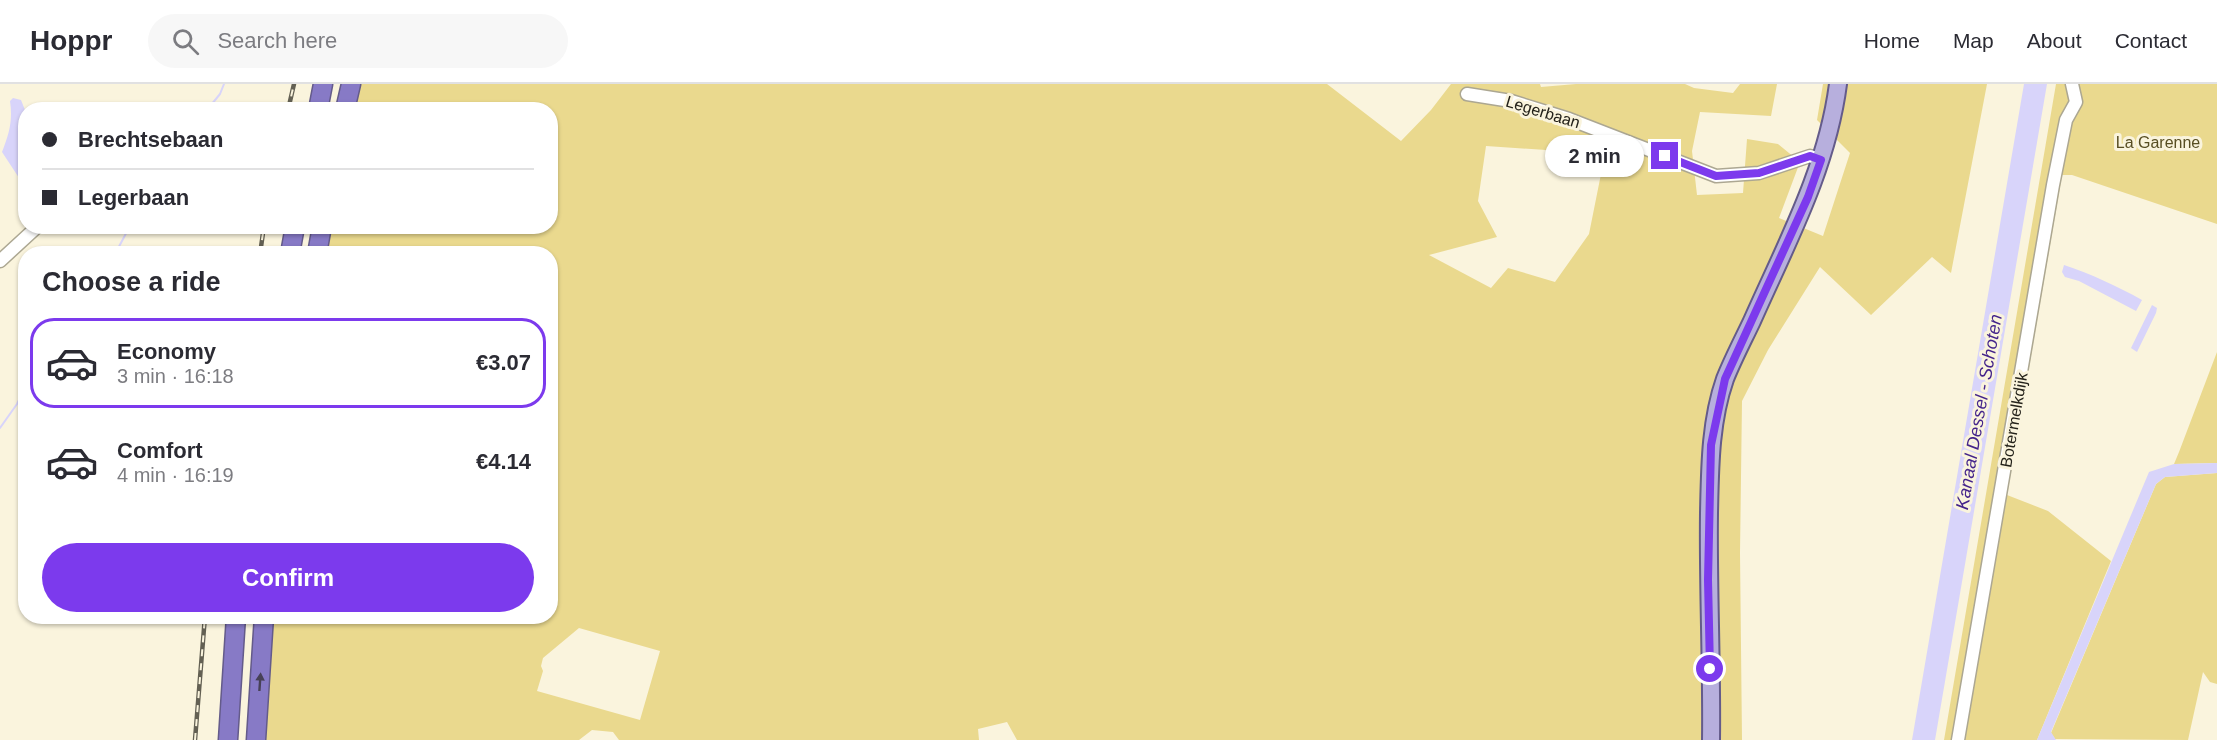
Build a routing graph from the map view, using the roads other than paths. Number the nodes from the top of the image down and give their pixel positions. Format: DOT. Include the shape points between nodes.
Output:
graph roads {
  1 [pos="323,84"];
  2 [pos="351,84"];
  3 [pos="1838,84"];
  4 [pos="2072,84"];
  5 [pos="1467,94"];
  6 [pos="320,102"];
  7 [pos="347,102"];
  8 [pos="1821,160"];
  9 [pos="29,234"];
  10 [pos="0,261"];
  11 [pos="235,624"];
  12 [pos="263,624"];
  13 [pos="228,740"];
  14 [pos="256,740"];
  15 [pos="1711,740"];
  16 [pos="1958,740"];
  1 -- 6 [label="highway"];
  2 -- 7 [label="highway"];
  3 -- 8 [label="main road"];
  4 -- 16 [label="street, Botermelkdijk" via="2076,102 2066,120 2053,185"];
  5 -- 8 [label="street, Legerbaan" via="1511,101 1569,118 1716,176 1759,173 1810,156"];
  8 -- 15 [label="main road" via="1725,379 1715,422 1708,580"];
  9 -- 10 [label="street"];
  11 -- 13 [label="highway"];
  14 -- 12 [label="highway, one-way"];
}
